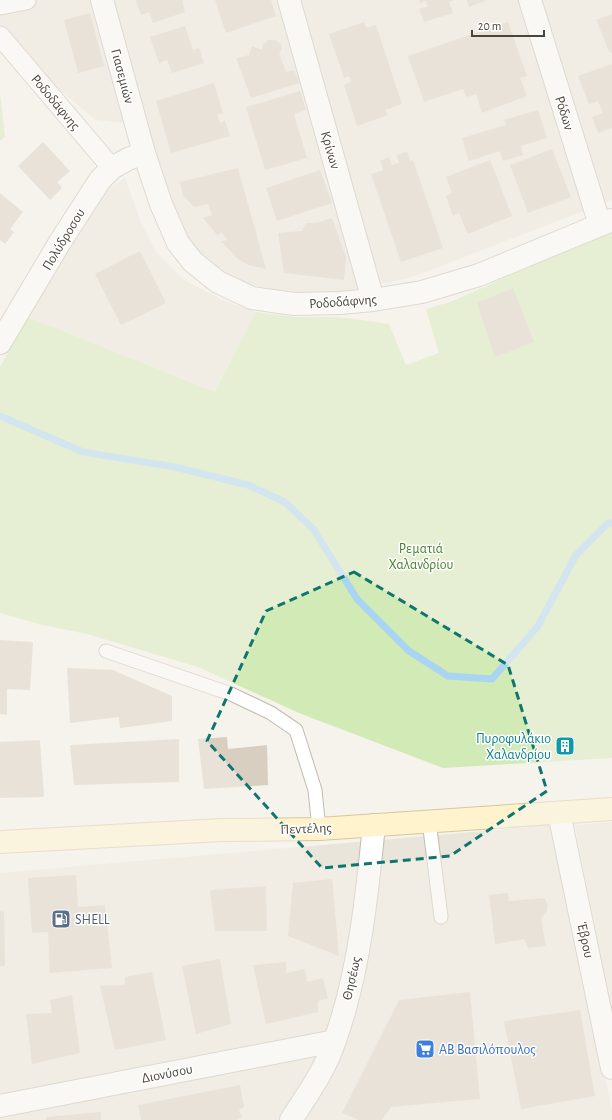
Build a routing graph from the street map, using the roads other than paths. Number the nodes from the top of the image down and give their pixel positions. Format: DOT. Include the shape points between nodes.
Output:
graph roads {
  1 [pos="26,0"];
  2 [pos="102,0"];
  3 [pos="289,0"];
  4 [pos="530,0"];
  5 [pos="0,5"];
  6 [pos="0,36"];
  7 [pos="144,152"];
  8 [pos="112,168"];
  9 [pos="606,223"];
  10 [pos="373,300"];
  11 [pos="0,343"];
  12 [pos="106,651"];
  13 [pos="612,809"];
  14 [pos="559,813"];
  15 [pos="429,821"];
  16 [pos="374,825"];
  17 [pos="319,829"];
  18 [pos="0,842"];
  19 [pos="441,917"];
  20 [pos="335,1041"];
  21 [pos="612,1068"];
  22 [pos="0,1106"];
  23 [pos="291,1120"];
  1 -- 5 [label="street"];
  2 -- 7 [label="street, Γιασεμιών"];
  3 -- 10 [label="street, Κρίνων"];
  4 -- 9 [label="street, Ρόδων"];
  6 -- 8 [label="street, Ροδοδάφνης"];
  7 -- 8 [label="street, Πολύδροσου"];
  7 -- 10 [label="street, Ροδοδάφνης" via="161,204 178,243 193,262 218,282 252,298 294,304"];
  8 -- 11 [label="street, Πολύδροσου" via="88,197"];
  9 -- 10 [label="street, Ροδοδάφνης" via="479,275 422,292"];
  12 -- 17 [label="lane" via="231,694 271,713 296,730 315,790"];
  13 -- 14 [label="main road, Πεντέλης"];
  14 -- 15 [label="main road, Πεντέλης"];
  14 -- 21 [label="street, Έβρου"];
  15 -- 16 [label="main road, Πεντέλης"];
  15 -- 19 [label="lane"];
  16 -- 17 [label="main road, Πεντέλης"];
  16 -- 20 [label="street, Θησέως" via="368,890 358,948"];
  17 -- 18 [label="main road, Πεντέλης" via="222,830"];
  20 -- 22 [label="street, Διονύσου"];
  20 -- 23 [label="street, Θησέως" via="322,1069"];
}
